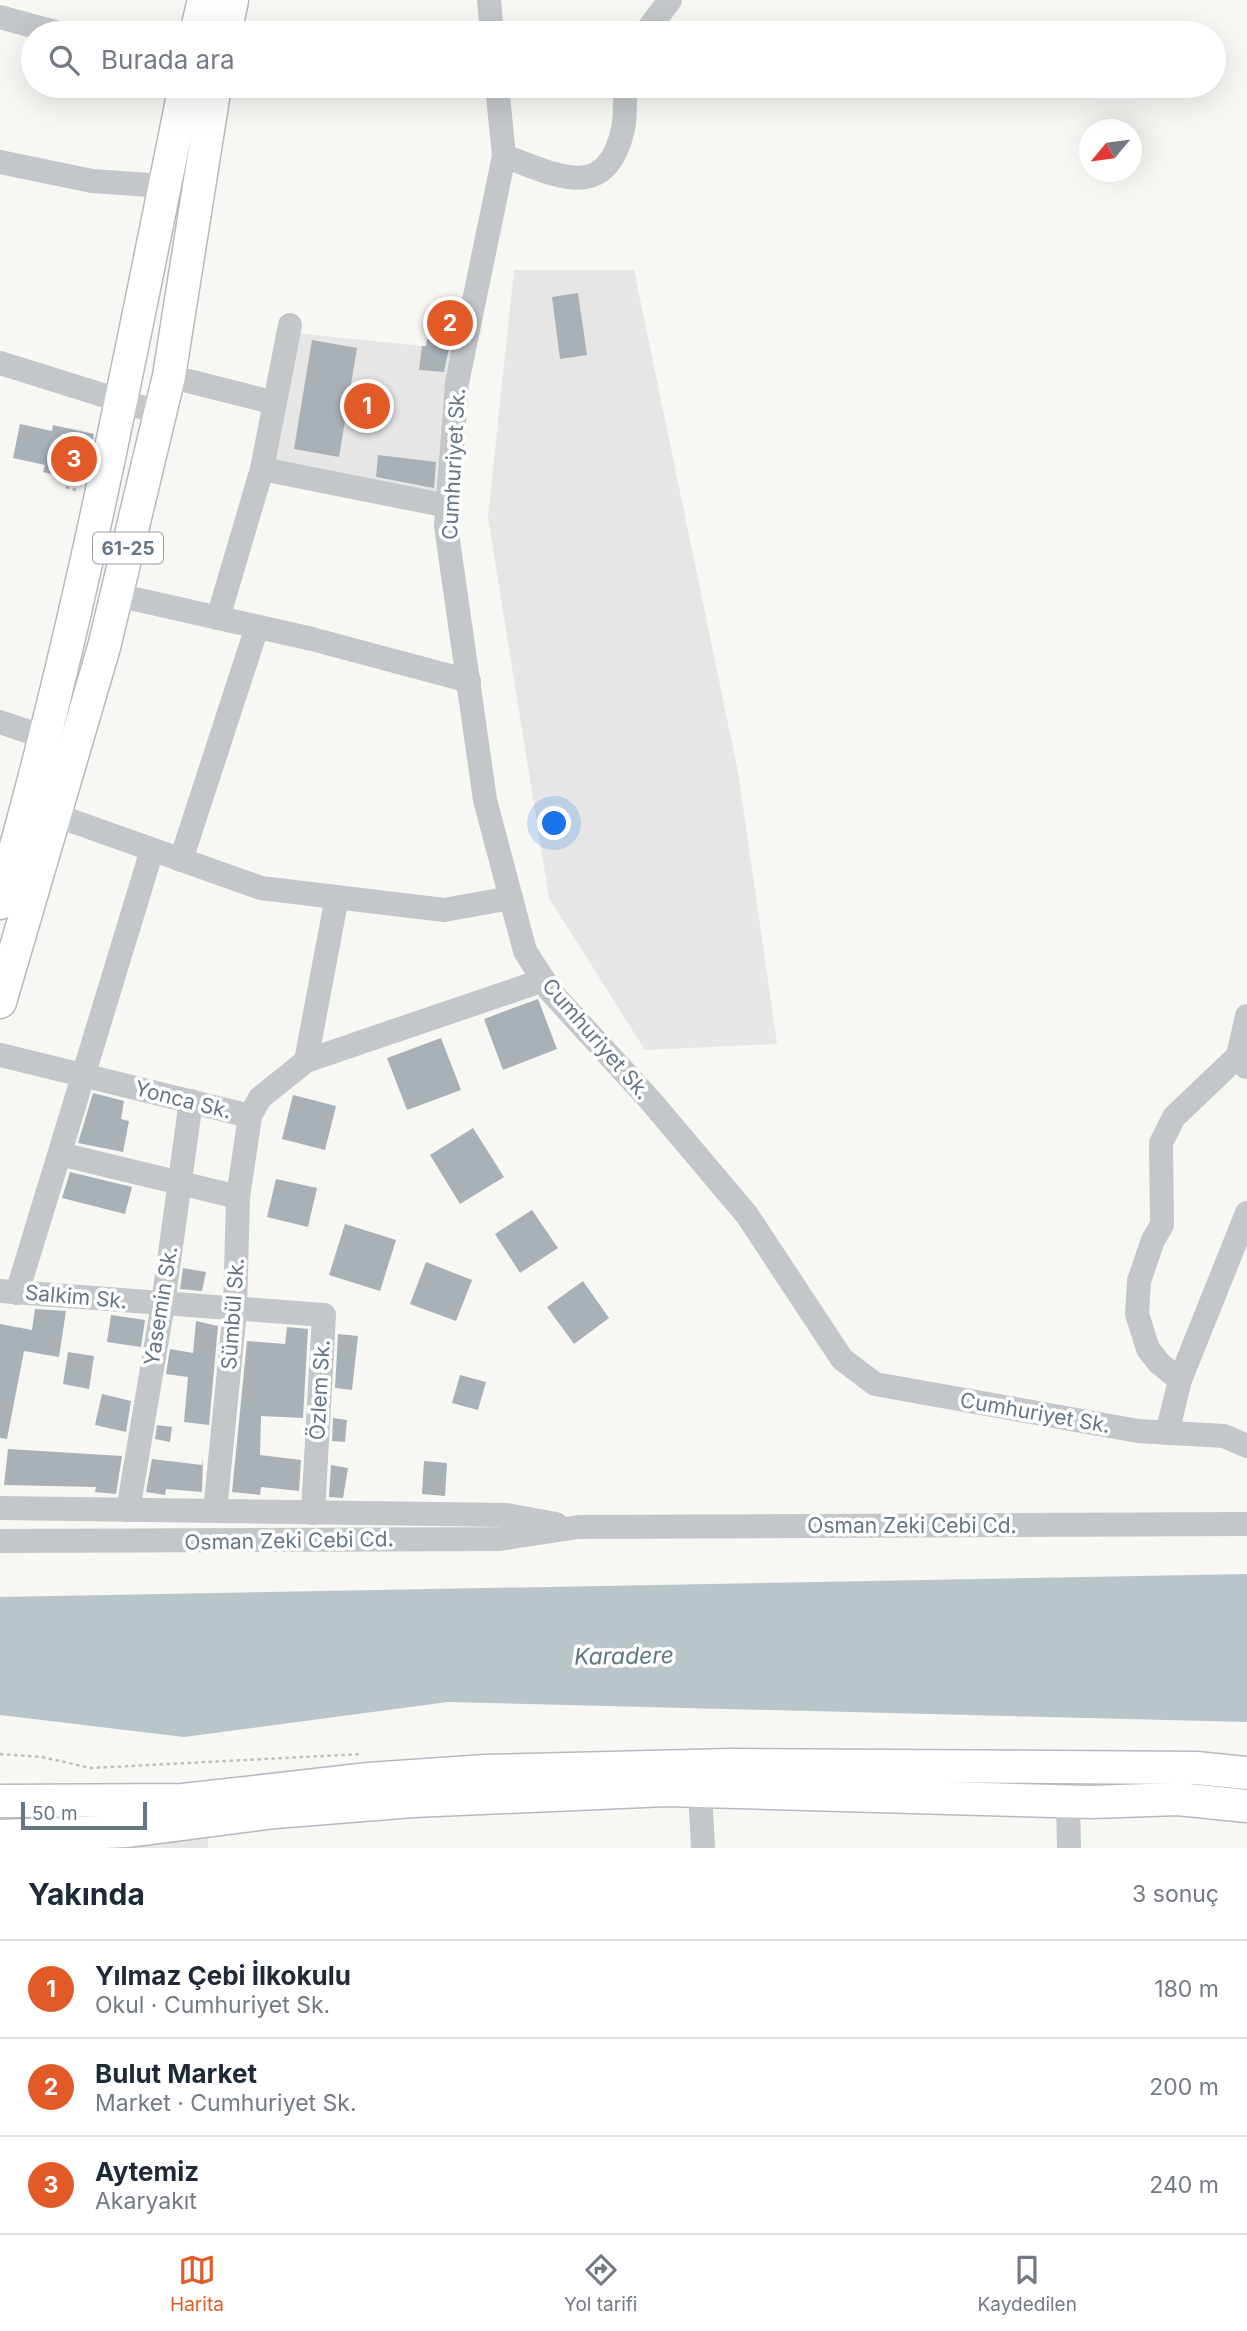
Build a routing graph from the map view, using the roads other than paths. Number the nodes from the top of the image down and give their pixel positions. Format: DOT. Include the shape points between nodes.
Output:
graph roads {
  1 [pos="204,0"];
  2 [pos="232,0"];
  3 [pos="489,0"];
  4 [pos="670,0"];
  5 [pos="0,17"];
  6 [pos="199,21"];
  7 [pos="228,21"];
  8 [pos="491,21"];
  9 [pos="654,21"];
  10 [pos="21,23"];
  11 [pos="182,98"];
  12 [pos="213,98"];
  13 [pos="498,98"];
  14 [pos="625,98"];
  15 [pos="504,156"];
  16 [pos="0,162"];
  17 [pos="164,186"];
  18 [pos="290,325"];
  19 [pos="0,363"];
  20 [pos="169,376"];
  21 [pos="122,401"];
  22 [pos="275,403"];
  23 [pos="160,412"];
  24 [pos="262,469"];
  25 [pos="448,506"];
  26 [pos="117,595"];
  27 [pos="218,618"];
  28 [pos="257,627"];
  29 [pos="469,681"];
  30 [pos="0,722"];
  31 [pos="47,738"];
  32 [pos="55,816"];
  33 [pos="152,850"];
  34 [pos="181,860"];
  35 [pos="337,897"];
  36 [pos="511,898"];
  37 [pos="0,903"];
  38 [pos="544,980"];
  39 [pos="0,1002"];
  40 [pos="1247,1016"];
  41 [pos="0,1055"];
  42 [pos="306,1061"];
  43 [pos="1242,1063"];
  44 [pos="83,1075"];
  45 [pos="191,1101"];
  46 [pos="250,1116"];
  47 [pos="60,1154"];
  48 [pos="179,1183"];
  49 [pos="238,1197"];
  50 [pos="1247,1213"];
  51 [pos="9,1292"];
  52 [pos="163,1304"];
  53 [pos="235,1310"];
  54 [pos="1180,1380"];
  55 [pos="1167,1433"];
  56 [pos="1247,1446"];
  57 [pos="0,1508"];
  58 [pos="128,1510"];
  59 [pos="215,1511"];
  60 [pos="313,1513"];
  61 [pos="1247,1524"];
  62 [pos="578,1527"];
  63 [pos="0,1542"];
  64 [pos="1247,1773"];
  65 [pos="700,1790"];
  66 [pos="0,1801"];
  67 [pos="1068,1801"];
  68 [pos="1247,1806"];
  69 [pos="0,1836"];
  70 [pos="703,1848"];
  71 [pos="1069,1848"];
  1 -- 6 [label="main road"];
  2 -- 7 [label="main road"];
  3 -- 8 [label="street"];
  4 -- 9 [label="street"];
  5 -- 10 [label="street"];
  11 -- 17 [label="main road, 61-25"];
  12 -- 20 [label="main road, 61-25"];
  13 -- 15 [label="street, Cumhuriyet Sk."];
  14 -- 15 [label="street" via="624,128 610,162 598,175 569,179"];
  15 -- 25 [label="street, Cumhuriyet Sk." via="457,383"];
  16 -- 17 [label="street" via="92,181"];
  17 -- 21 [label="main road, 61-25"];
  18 -- 22 [label="street"];
  19 -- 21 [label="street"];
  20 -- 22 [label="street"];
  20 -- 23 [label="main road, 61-25"];
  21 -- 23 [label="street"];
  21 -- 31 [label="main road, 61-25"];
  22 -- 24 [label="street"];
  23 -- 26 [label="main road, 61-25"];
  24 -- 25 [label="street"];
  24 -- 27 [label="street"];
  25 -- 29 [label="street, Cumhuriyet Sk." via="446,526"];
  26 -- 27 [label="street"];
  26 -- 32 [label="main road, 61-25"];
  27 -- 28 [label="street"];
  28 -- 29 [label="street"];
  28 -- 34 [label="street"];
  29 -- 36 [label="street, Cumhuriyet Sk." via="485,800"];
  30 -- 31 [label="street"];
  31 -- 37 [label="main road, 61-25"];
  32 -- 33 [label="street"];
  32 -- 39 [label="main road, 61-25"];
  33 -- 34 [label="street"];
  33 -- 44 [label="street"];
  34 -- 35 [label="street" via="261,888"];
  35 -- 36 [label="street" via="444,910"];
  35 -- 42 [label="street"];
  36 -- 38 [label="street, Cumhuriyet Sk." via="524,951"];
  38 -- 42 [label="street, Yonca Sk."];
  38 -- 55 [label="street, Cumhuriyet Sk." via="747,1215 842,1359 875,1384"];
  40 -- 43 [label="street"];
  41 -- 44 [label="street, Yonca Sk."];
  42 -- 46 [label="street, Yonca Sk." via="260,1098"];
  43 -- 54 [label="street" via="1174,1116 1161,1143 1162,1225 1139,1281 1137,1314 1148,1349"];
  44 -- 45 [label="street, Yonca Sk."];
  44 -- 47 [label="street"];
  45 -- 46 [label="street, Yonca Sk."];
  45 -- 48 [label="street, Yasemin Sk."];
  46 -- 49 [label="street, Sümbül Sk."];
  47 -- 48 [label="street"];
  47 -- 51 [label="street"];
  48 -- 49 [label="street"];
  48 -- 52 [label="street, Yasemin Sk."];
  49 -- 53 [label="street, Sümbül Sk."];
  50 -- 54 [label="street"];
  51 -- 52 [label="street, Salkim Sk."];
  52 -- 53 [label="street, Salkim Sk."];
  52 -- 58 [label="street, Yasemin Sk."];
  53 -- 59 [label="street, Sümbül Sk."];
  53 -- 60 [label="street, Özlem Sk." via="324,1315"];
  54 -- 55 [label="street"];
  55 -- 56 [label="street, Cumhuriyet Sk." via="1224,1436"];
  57 -- 58 [label="street, Osman Zeki Cebi Cd."];
  58 -- 59 [label="street, Osman Zeki Cebi Cd."];
  59 -- 60 [label="street, Osman Zeki Cebi Cd."];
  60 -- 62 [label="street, Osman Zeki Cebi Cd." via="507,1515"];
  61 -- 62 [label="street, Osman Zeki Cebi Cd."];
  62 -- 63 [label="street, Osman Zeki Cebi Cd." via="499,1539"];
  64 -- 66 [label="main road" via="1196,1768 732,1765 369,1779 183,1800"];
  65 -- 67 [label="main road"];
  65 -- 69 [label="main road" via="412,1801 128,1830"];
  65 -- 70 [label="street"];
  67 -- 68 [label="main road" via="1178,1799"];
  67 -- 71 [label="street"];
}
